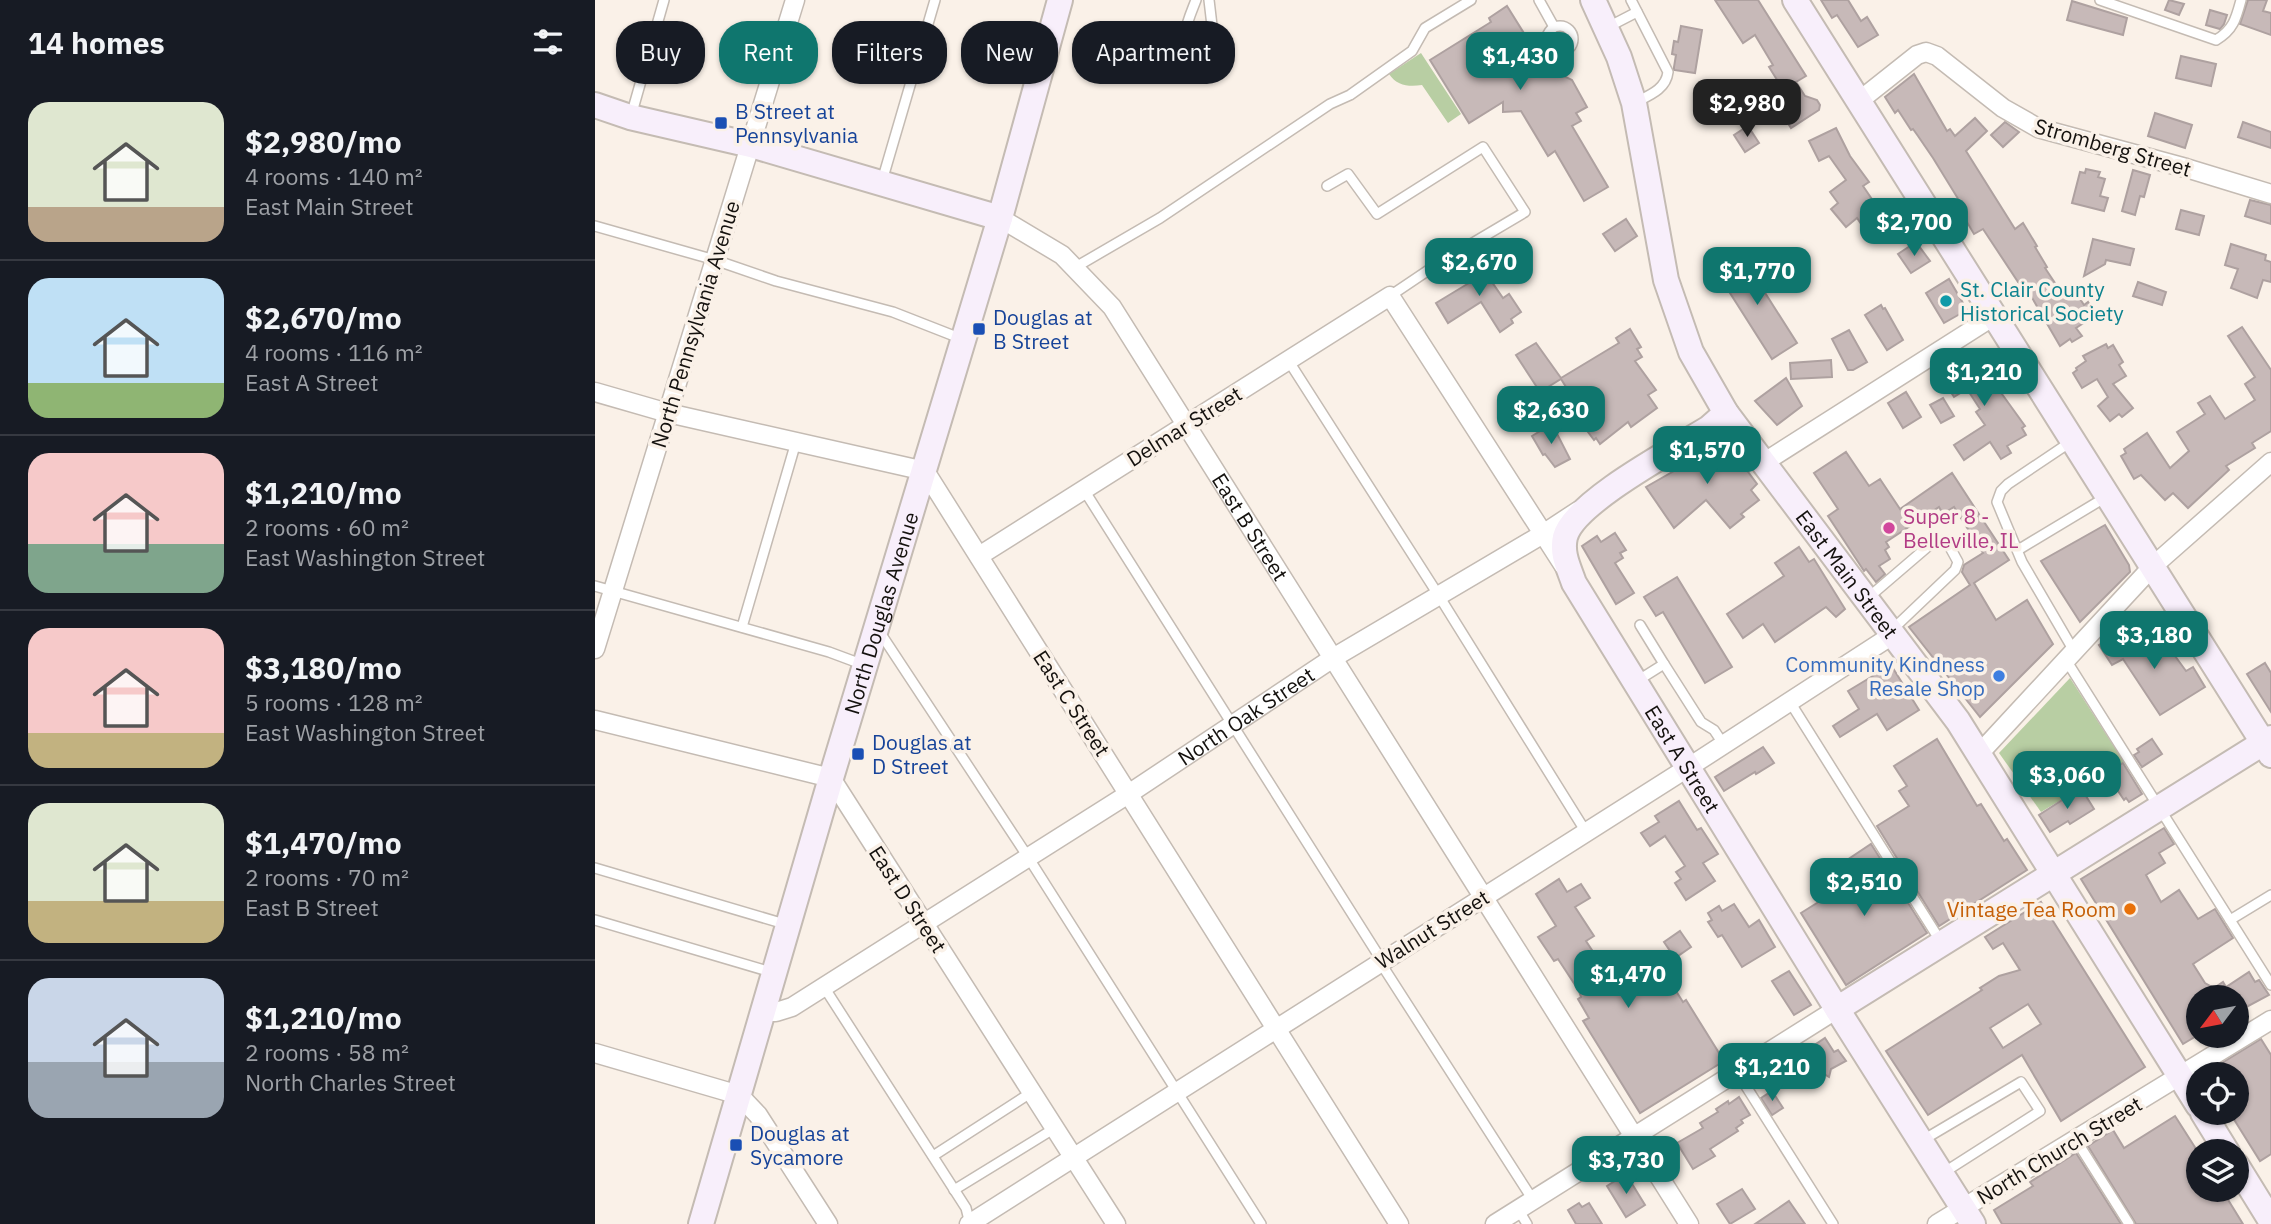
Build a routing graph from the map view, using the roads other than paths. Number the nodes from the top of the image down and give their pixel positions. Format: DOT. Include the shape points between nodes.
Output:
graph roads {
  1 [pos="664,0"];
  2 [pos="795,0"];
  3 [pos="935,0"];
  4 [pos="1060,0"];
  5 [pos="1196,0"];
  6 [pos="1209,0"];
  7 [pos="1471,0"];
  8 [pos="1539,0"];
  9 [pos="1593,0"];
  10 [pos="1631,0"];
  11 [pos="1795,0"];
  12 [pos="2100,0"];
  13 [pos="2241,0"];
  14 [pos="1637,12"];
  15 [pos="1554,27"];
  16 [pos="1606,28"];
  17 [pos="1859,101"];
  18 [pos="1634,103"];
  19 [pos="595,105"];
  20 [pos="630,117"];
  21 [pos="751,145"];
  22 [pos="882,183"];
  23 [pos="1327,187"];
  24 [pos="2271,194"];
  25 [pos="1000,218"];
  26 [pos="595,226"];
  27 [pos="715,260"];
  28 [pos="1075,268"];
  29 [pos="1390,296"];
  30 [pos="1994,316"];
  31 [pos="964,340"];
  32 [pos="1288,360"];
  33 [pos="595,392"];
  34 [pos="668,413"];
  35 [pos="1726,413"];
  36 [pos="1187,424"];
  37 [pos="2073,441"];
  38 [pos="796,442"];
  39 [pos="2271,462"];
  40 [pos="1763,463"];
  41 [pos="925,471"];
  42 [pos="1084,490"];
  43 [pos="2108,496"];
  44 [pos="1595,500"];
  45 [pos="1543,534"];
  46 [pos="2018,551"];
  47 [pos="979,556"];
  48 [pos="2152,567"];
  49 [pos="1574,583"];
  50 [pos="595,586"];
  51 [pos="613,591"];
  52 [pos="1439,596"];
  53 [pos="1867,598"];
  54 [pos="1640,625"];
  55 [pos="742,627"];
  56 [pos="877,628"];
  57 [pos="1893,632"];
  58 [pos="595,649"];
  59 [pos="2070,656"];
  60 [pos="1333,658"];
  61 [pos="1664,664"];
  62 [pos="866,666"];
  63 [pos="1636,681"];
  64 [pos="1790,702"];
  65 [pos="595,720"];
  66 [pos="1232,725"];
  67 [pos="1724,745"];
  68 [pos="2268,745"];
  69 [pos="1978,755"];
  70 [pos="1689,767"];
  71 [pos="831,778"];
  72 [pos="1129,793"];
  73 [pos="2160,807"];
  74 [pos="1586,832"];
  75 [pos="1028,858"];
  76 [pos="595,868"];
  77 [pos="2053,875"];
  78 [pos="2271,895"];
  79 [pos="1483,896"];
  80 [pos="595,920"];
  81 [pos="2230,920"];
  82 [pos="925,924"];
  83 [pos="789,925"];
  84 [pos="1942,944"];
  85 [pos="1381,961"];
  86 [pos="775,973"];
  87 [pos="2271,985"];
  88 [pos="824,987"];
  89 [pos="1837,1009"];
  90 [pos="763,1012"];
  91 [pos="2271,1020"];
  92 [pos="1275,1028"];
  93 [pos="595,1054"];
  94 [pos="1737,1072"];
  95 [pos="2180,1077"];
  96 [pos="2186,1086"];
  97 [pos="1177,1091"];
  98 [pos="1032,1092"];
  99 [pos="739,1095"];
  100 [pos="1055,1128"];
  101 [pos="1634,1136"];
  102 [pos="2076,1140"];
  103 [pos="1921,1141"];
  104 [pos="933,1156"];
  105 [pos="1074,1158"];
  106 [pos="1942,1174"];
  107 [pos="2249,1185"];
  108 [pos="954,1190"];
  109 [pos="1526,1211"];
  110 [pos="1968,1216"];
  111 [pos="2271,1221"];
  112 [pos="701,1224"];
  113 [pos="828,1224"];
  114 [pos="969,1224"];
  115 [pos="1116,1224"];
  116 [pos="1261,1224"];
  117 [pos="1399,1224"];
  118 [pos="1495,1224"];
  119 [pos="1689,1224"];
  120 [pos="1833,1224"];
  121 [pos="1937,1224"];
  122 [pos="2129,1224"];
  1 -- 20 [label="lane"];
  2 -- 21 [label="street, North Pennsylvania Avenue"];
  3 -- 22 [label="lane"];
  4 -- 25 [label="street, North Douglas Avenue"];
  5 -- 6 [label="lane" via="1183,43 1188,53 1199,59 1215,51"];
  7 -- 28 [label="lane" via="1425,28 1412,51 1350,95"];
  8 -- 15 [label="lane"];
  9 -- 16 [label="street, East Main Street"];
  10 -- 14 [label="lane"];
  11 -- 17 [label="street"];
  12 -- 13 [label="lane" via="2216,40 2229,32"];
  14 -- 16 [label="lane"];
  14 -- 18 [label="lane" via="1668,72 1659,90"];
  16 -- 18 [label="street, East Main Street"];
  17 -- 24 [label="street, Stromberg Street" via="1926,52 2038,128"];
  17 -- 30 [label="street"];
  18 -- 35 [label="street, East Main Street" via="1666,280 1691,352"];
  19 -- 20 [label="street, East B Street"];
  20 -- 21 [label="street, East B Street"];
  21 -- 22 [label="street, East B Street"];
  21 -- 27 [label="street, North Pennsylvania Avenue"];
  22 -- 25 [label="street, East B Street"];
  23 -- 29 [label="lane" via="1348,174 1377,214 1483,147 1525,212"];
  25 -- 28 [label="street, East B Street" via="1062,255"];
  25 -- 31 [label="street, North Douglas Avenue"];
  26 -- 27 [label="lane"];
  27 -- 31 [label="lane" via="893,313"];
  27 -- 34 [label="street, North Pennsylvania Avenue"];
  28 -- 36 [label="street, East B Street" via="1112,307"];
  29 -- 32 [label="street, Delmar Street"];
  29 -- 45 [label="street, East A Street"];
  30 -- 37 [label="street"];
  30 -- 40 [label="street"];
  31 -- 41 [label="street, North Douglas Avenue"];
  32 -- 36 [label="street, Delmar Street"];
  32 -- 52 [label="lane"];
  33 -- 34 [label="street"];
  34 -- 38 [label="street"];
  34 -- 51 [label="street, North Pennsylvania Avenue"];
  35 -- 40 [label="street, East Main Street"];
  35 -- 44 [label="street, North Oak Street"];
  36 -- 42 [label="street, Delmar Street"];
  36 -- 60 [label="street, East B Street"];
  37 -- 43 [label="street"];
  37 -- 46 [label="lane" via="2001,491 1997,502"];
  38 -- 41 [label="street"];
  38 -- 55 [label="lane"];
  39 -- 48 [label="street"];
  40 -- 53 [label="street, East Main Street"];
  41 -- 47 [label="street, East C Street"];
  41 -- 56 [label="street, North Douglas Avenue"];
  42 -- 47 [label="street, Delmar Street"];
  42 -- 66 [label="lane"];
  43 -- 46 [label="lane"];
  43 -- 48 [label="street"];
  44 -- 45 [label="street, North Oak Street"];
  44 -- 49 [label="street" via="1569,527 1565,538 1565,557"];
  45 -- 49 [label="street, East A Street"];
  45 -- 52 [label="street, North Oak Street"];
  46 -- 59 [label="lane"];
  47 -- 72 [label="street, East C Street"];
  48 -- 59 [label="street"];
  48 -- 68 [label="street"];
  49 -- 63 [label="street, East A Street"];
  50 -- 51 [label="lane"];
  51 -- 55 [label="lane"];
  51 -- 58 [label="street, North Pennsylvania Avenue"];
  52 -- 60 [label="street, North Oak Street"];
  52 -- 74 [label="lane"];
  53 -- 57 [label="street, East Main Street"];
  53 -- 57 [label="lane" via="1933,543 1947,540 1958,562 1955,570"];
  54 -- 61 [label="lane"];
  55 -- 62 [label="lane"];
  56 -- 62 [label="street, North Douglas Avenue"];
  56 -- 75 [label="lane"];
  57 -- 64 [label="street, Walnut Street"];
  57 -- 69 [label="street, East Main Street"];
  59 -- 69 [label="street"];
  59 -- 73 [label="lane"];
  60 -- 66 [label="street, North Oak Street"];
  60 -- 79 [label="street, East B Street"];
  61 -- 63 [label="lane"];
  61 -- 67 [label="lane" via="1701,722 1714,730"];
  62 -- 71 [label="street, North Douglas Avenue"];
  63 -- 70 [label="street, East A Street"];
  64 -- 67 [label="street, Walnut Street"];
  64 -- 84 [label="lane"];
  65 -- 71 [label="street"];
  66 -- 72 [label="street, North Oak Street"];
  66 -- 85 [label="lane"];
  67 -- 70 [label="street, Walnut Street"];
  68 -- 73 [label="street"];
  69 -- 77 [label="street, East Main Street"];
  70 -- 74 [label="street, Walnut Street"];
  70 -- 89 [label="street, East A Street"];
  71 -- 82 [label="street, East D Street"];
  71 -- 83 [label="street, North Douglas Avenue"];
  72 -- 75 [label="street, North Oak Street"];
  72 -- 92 [label="street, East C Street"];
  73 -- 77 [label="street"];
  73 -- 81 [label="lane"];
  74 -- 79 [label="street, Walnut Street"];
  75 -- 82 [label="street, North Oak Street"];
  75 -- 97 [label="lane"];
  76 -- 83 [label="lane"];
  77 -- 84 [label="street"];
  77 -- 95 [label="street, East Main Street"];
  78 -- 81 [label="lane"];
  79 -- 85 [label="street, Walnut Street"];
  79 -- 101 [label="street, East B Street"];
  80 -- 86 [label="lane"];
  81 -- 87 [label="lane"];
  82 -- 88 [label="street, North Oak Street"];
  82 -- 98 [label="street, East D Street"];
  83 -- 86 [label="street, North Douglas Avenue"];
  84 -- 89 [label="street"];
  85 -- 92 [label="street, Walnut Street"];
  85 -- 109 [label="lane"];
  86 -- 90 [label="street, North Douglas Avenue"];
  88 -- 90 [label="street, North Oak Street" via="792,1007"];
  88 -- 104 [label="lane"];
  89 -- 94 [label="street"];
  89 -- 103 [label="street, East A Street"];
  90 -- 99 [label="street, North Douglas Avenue"];
  91 -- 95 [label="street, North Church Street"];
  92 -- 97 [label="street, Walnut Street"];
  92 -- 117 [label="street, East C Street"];
  93 -- 99 [label="street"];
  94 -- 101 [label="street"];
  94 -- 120 [label="lane"];
  95 -- 96 [label="street, East Main Street"];
  95 -- 102 [label="street, North Church Street"];
  97 -- 105 [label="street, Walnut Street"];
  97 -- 116 [label="lane"];
  98 -- 100 [label="street, East D Street"];
  98 -- 104 [label="lane"];
  99 -- 112 [label="street, North Douglas Avenue"];
  99 -- 113 [label="street" via="758,1115"];
  100 -- 105 [label="street, East D Street"];
  100 -- 108 [label="lane"];
  101 -- 109 [label="street"];
  101 -- 119 [label="street, East B Street"];
  102 -- 110 [label="street, North Church Street"];
  102 -- 122 [label="lane"];
  103 -- 106 [label="street, East A Street"];
  103 -- 106 [label="lane" via="2021,1082 2040,1111"];
  104 -- 108 [label="lane"];
  105 -- 114 [label="street, Walnut Street"];
  105 -- 115 [label="street, East D Street"];
  106 -- 110 [label="street, East A Street"];
  107 -- 111 [label="street"];
  108 -- 114 [label="lane"];
  109 -- 118 [label="street"];
  110 -- 121 [label="street, North Church Street"];
}
